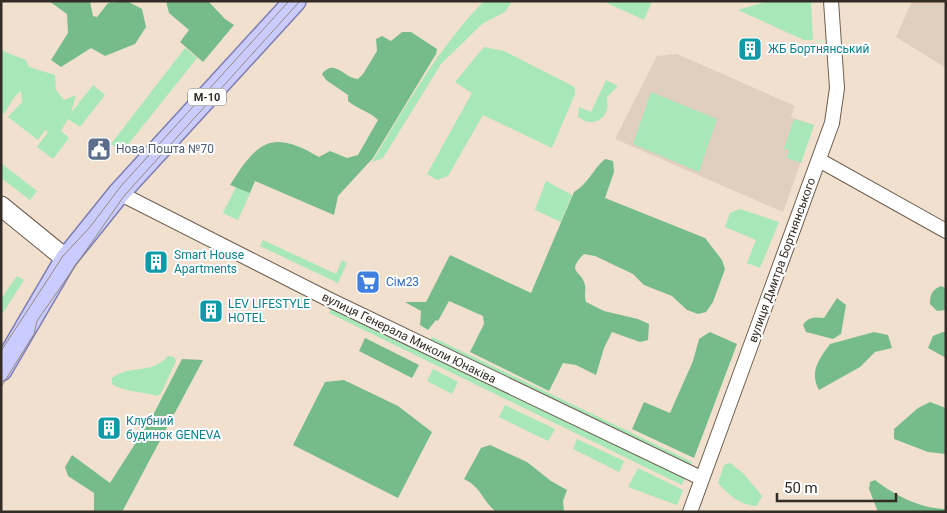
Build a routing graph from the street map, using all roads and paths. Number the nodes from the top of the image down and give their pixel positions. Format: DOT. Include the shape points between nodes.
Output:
graph roads {
  1 [pos="295,1"];
  2 [pos="831,1"];
  3 [pos="819,160"];
  4 [pos="119,194"];
  5 [pos="1,206"];
  6 [pos="946,231"];
  7 [pos="66,259"];
  8 [pos="1,370"];
  9 [pos="701,478"];
  10 [pos="690,512"];
  1 -- 4 [label="main road, М-10"];
  2 -- 3 [label="street, вулиця Дмитра Бортнянського" via="837,88 832,123"];
  3 -- 6 [label="street"];
  3 -- 9 [label="street, вулиця Дмитра Бортнянського"];
  4 -- 7 [label="main road, М-10"];
  4 -- 9 [label="street, вулиця Генерала Миколи Юнаківа" via="330,300"];
  5 -- 7 [label="main road"];
  7 -- 8 [label="main road, М-10"];
  9 -- 10 [label="street, вулиця Дмитра Бортнянського"];
}
